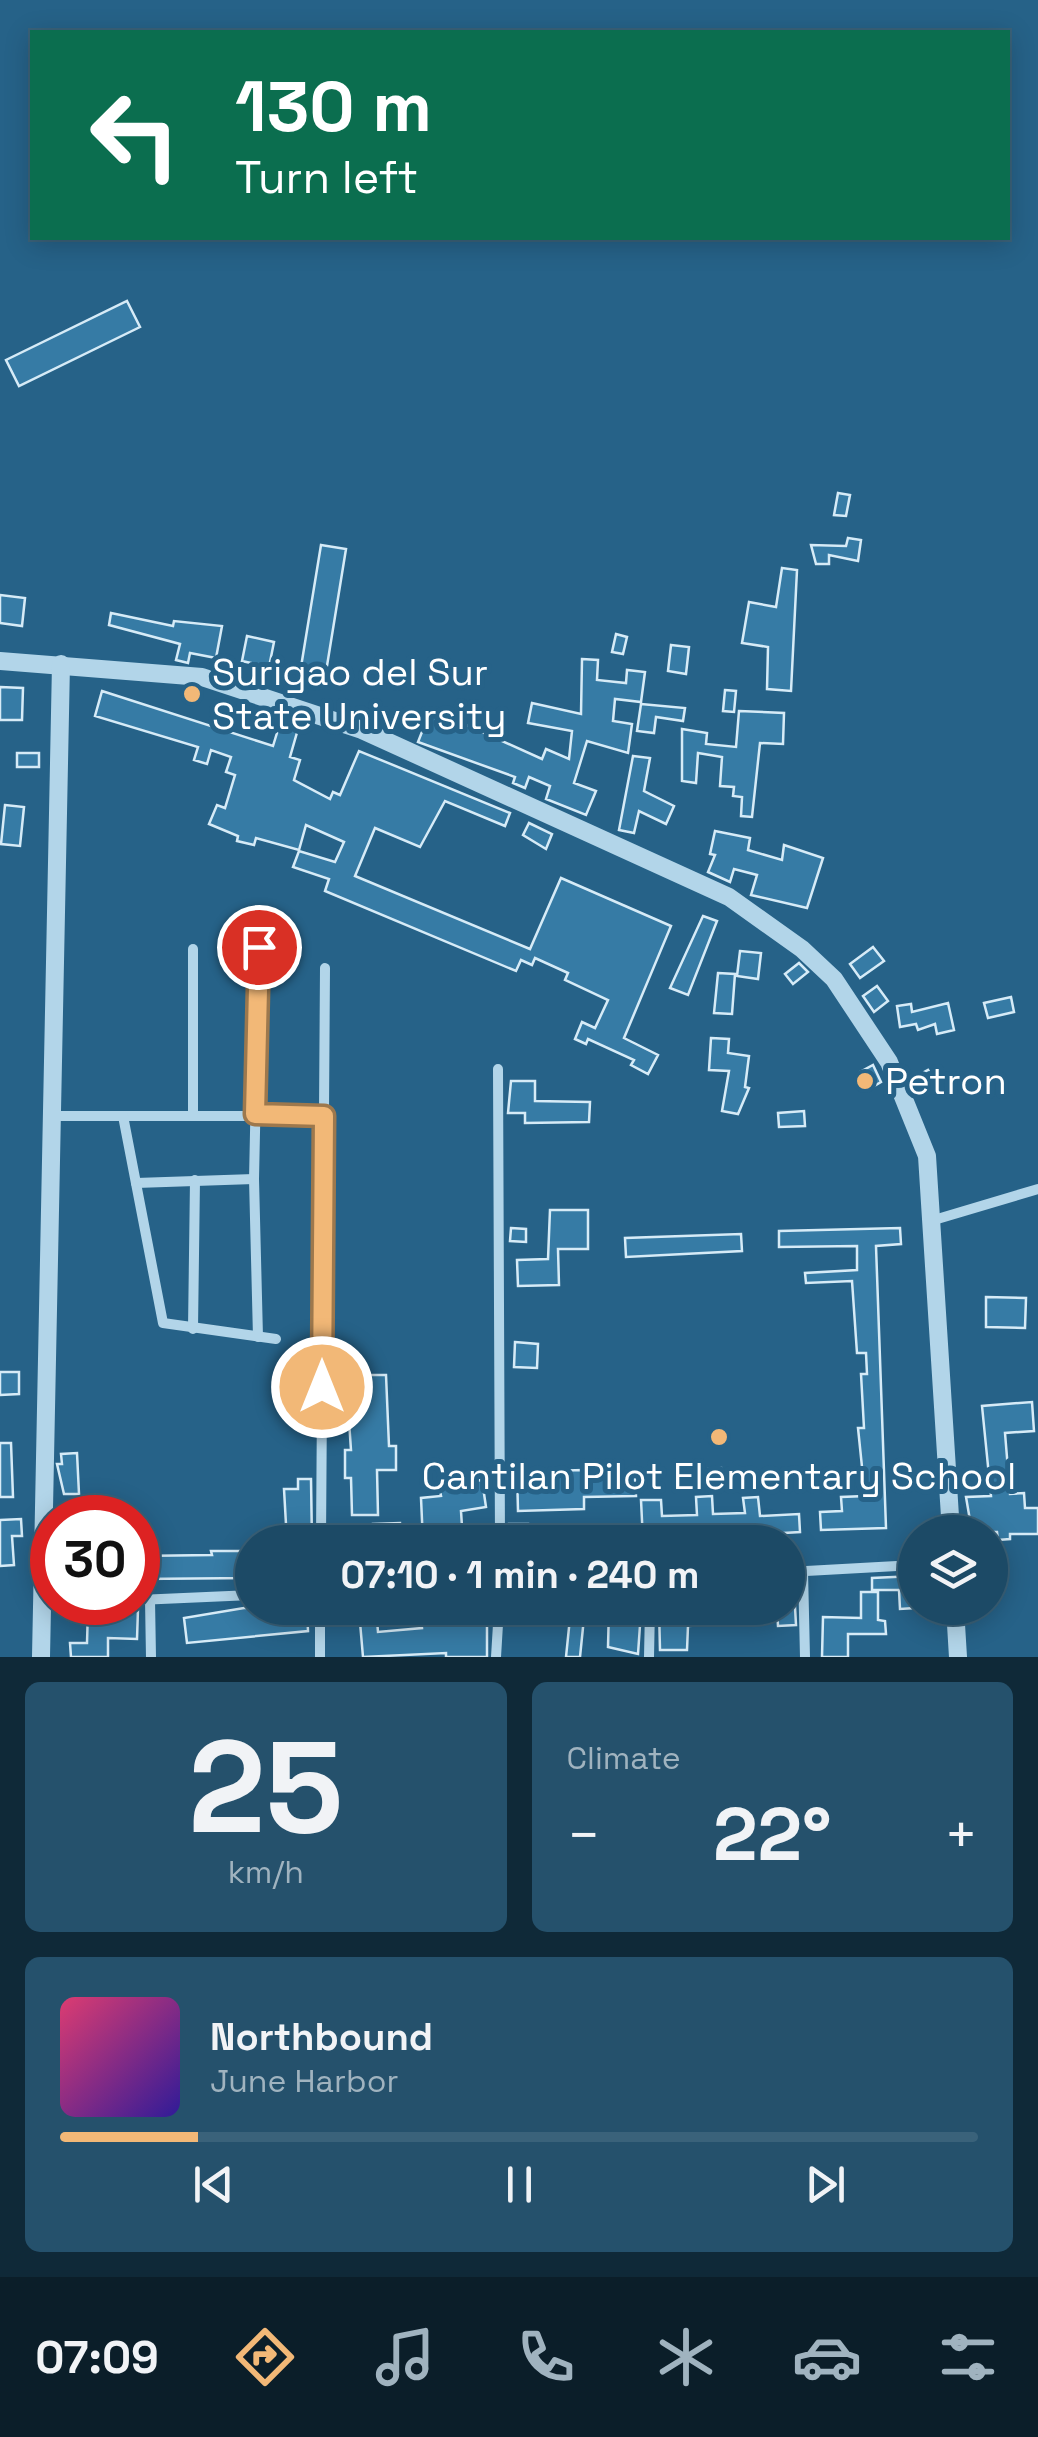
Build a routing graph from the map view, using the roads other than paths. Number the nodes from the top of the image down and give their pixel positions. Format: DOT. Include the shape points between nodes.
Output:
graph roads {
  1 [pos="0,662"];
  2 [pos="61,664"];
  3 [pos="259,947"];
  4 [pos="193,948"];
  5 [pos="325,968"];
  6 [pos="498,1069"];
  7 [pos="255,1114"];
  8 [pos="53,1116"];
  9 [pos="123,1116"];
  10 [pos="193,1116"];
  11 [pos="324,1116"];
  12 [pos="195,1180"];
  13 [pos="254,1180"];
  14 [pos="136,1183"];
  15 [pos="1038,1190"];
  16 [pos="934,1220"];
  17 [pos="193,1329"];
  18 [pos="258,1336"];
  19 [pos="276,1338"];
  20 [pos="45,1495"];
  21 [pos="950,1515"];
  22 [pos="321,1525"];
  23 [pos="500,1525"];
  24 [pos="898,1565"];
  25 [pos="805,1571"];
  26 [pos="235,1596"];
  27 [pos="160,1599"];
  28 [pos="42,1625"];
  29 [pos="147,1625"];
  30 [pos="320,1625"];
  31 [pos="498,1625"];
  32 [pos="649,1625"];
  33 [pos="804,1625"];
  34 [pos="956,1625"];
  35 [pos="41,1657"];
  36 [pos="151,1657"];
  37 [pos="320,1657"];
  38 [pos="496,1657"];
  39 [pos="648,1657"];
  40 [pos="804,1657"];
  41 [pos="958,1657"];
  1 -- 2 [label="street"];
  2 -- 8 [label="street"];
  2 -- 16 [label="street" via="202,678 362,730 729,897 802,949 857,1009 918,1124"];
  3 -- 7 [label="street"];
  4 -- 10 [label="street"];
  5 -- 11 [label="street"];
  6 -- 23 [label="street"];
  7 -- 10 [label="street"];
  7 -- 11 [label="street"];
  7 -- 13 [label="street"];
  8 -- 9 [label="street"];
  8 -- 20 [label="street"];
  9 -- 10 [label="street"];
  9 -- 14 [label="street"];
  11 -- 22 [label="street"];
  12 -- 13 [label="street"];
  12 -- 14 [label="street"];
  12 -- 17 [label="street"];
  13 -- 18 [label="street"];
  14 -- 17 [label="street" via="160,1319"];
  15 -- 16 [label="street"];
  16 -- 21 [label="street"];
  17 -- 18 [label="street"];
  18 -- 19 [label="street"];
  24 -- 25 [label="street"];
  26 -- 27 [label="street"];
  28 -- 35 [label="street"];
  29 -- 36 [label="street"];
  30 -- 37 [label="street"];
  31 -- 38 [label="street"];
  32 -- 39 [label="street"];
  33 -- 40 [label="street"];
  34 -- 41 [label="street"];
}
